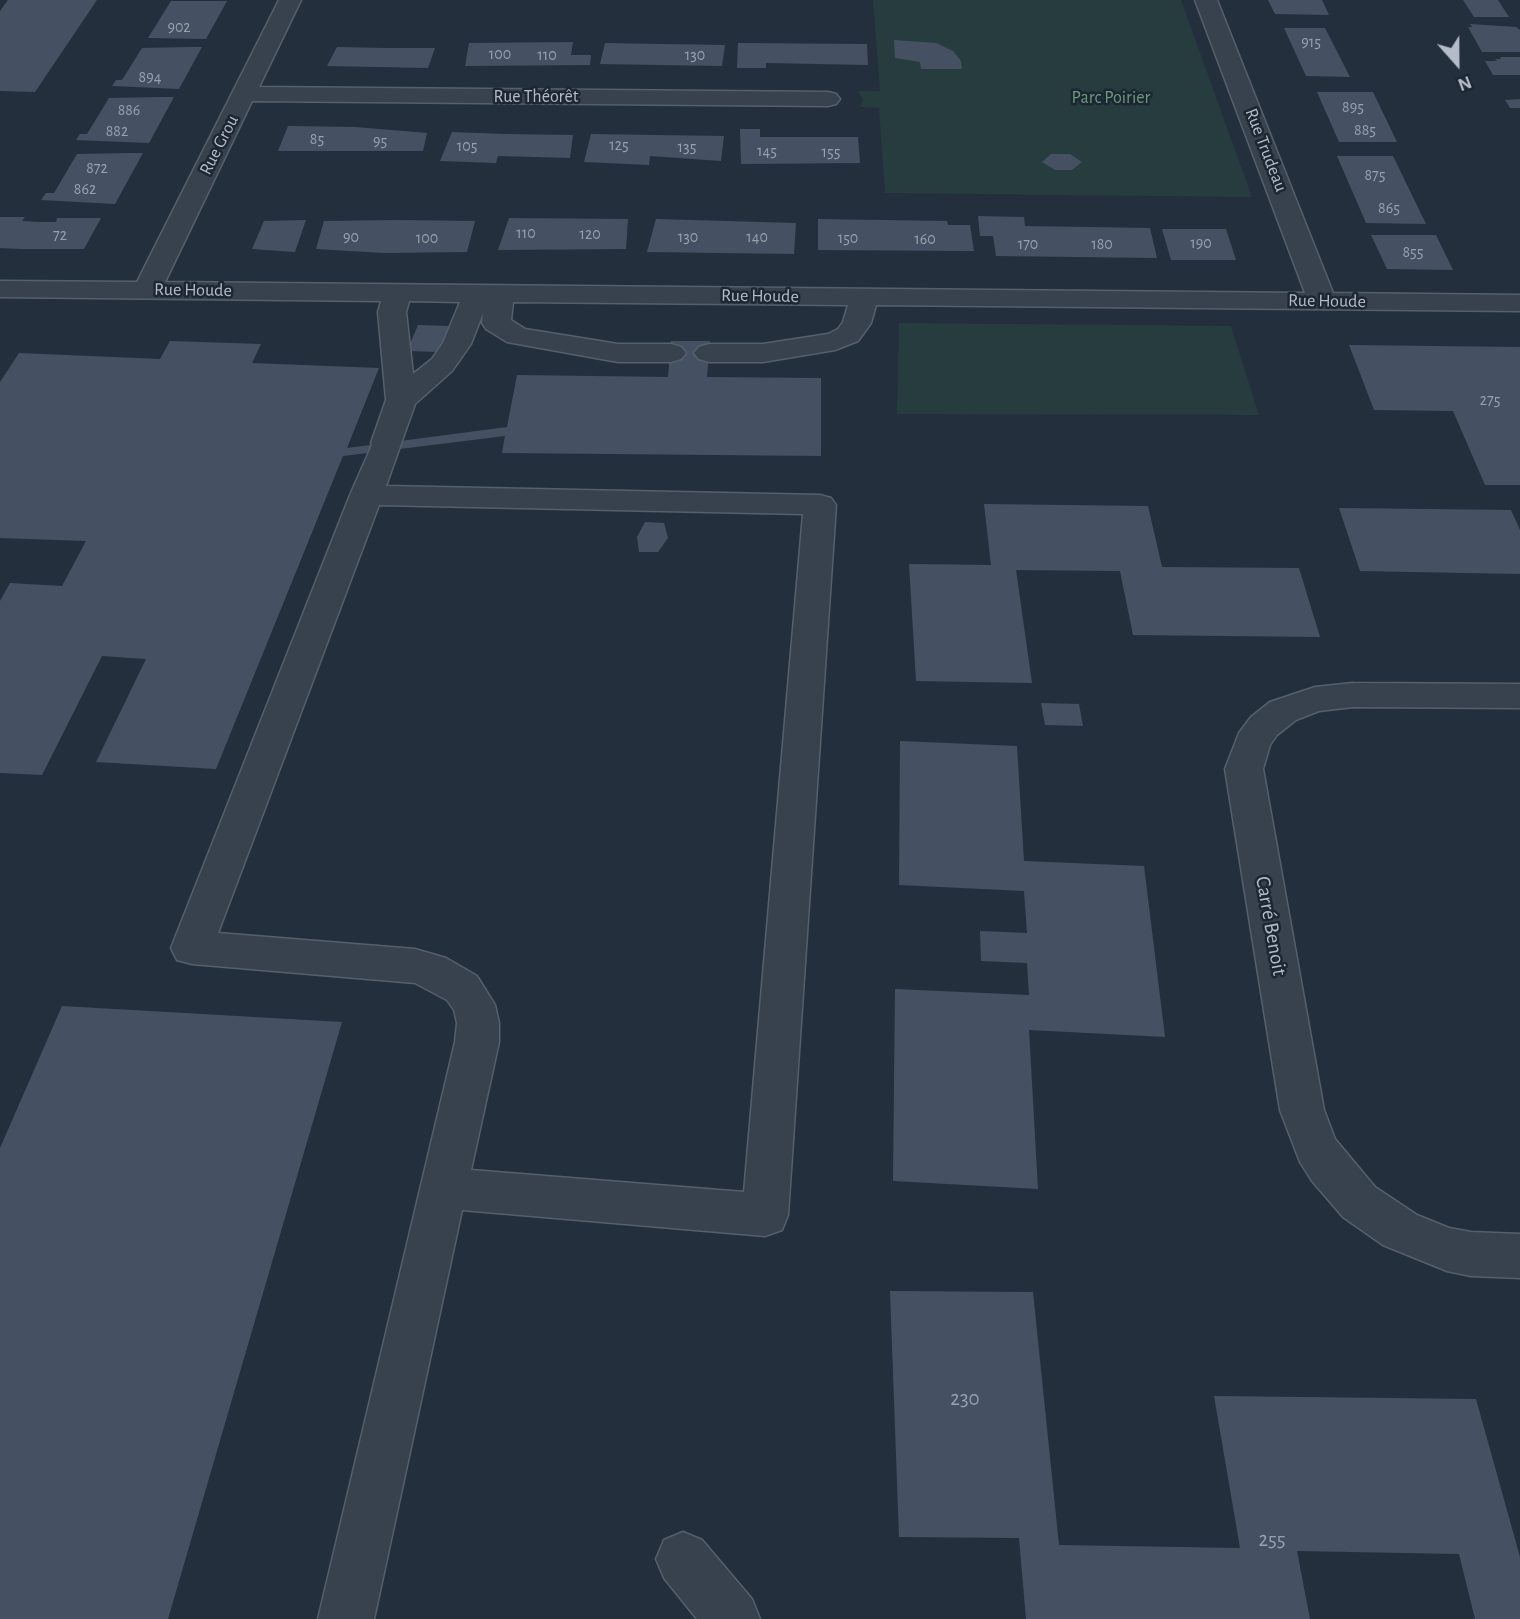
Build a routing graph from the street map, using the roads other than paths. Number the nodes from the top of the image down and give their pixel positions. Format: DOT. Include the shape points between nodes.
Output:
graph roads {
  1 [pos="290,0"];
  2 [pos="1206,0"];
  3 [pos="245,94"];
  4 [pos="828,99"];
  5 [pos="0,289"];
  6 [pos="146,290"];
  7 [pos="398,292"];
  8 [pos="489,293"];
  9 [pos="862,297"];
  10 [pos="1322,301"];
  11 [pos="1520,303"];
  12 [pos="671,353"];
  13 [pos="709,353"];
  14 [pos="401,400"];
  15 [pos="366,495"];
  16 [pos="1520,696"];
  17 [pos="444,1188"];
  18 [pos="1520,1256"];
  19 [pos="683,1559"];
  20 [pos="346,1619"];
  21 [pos="732,1619"];
  1 -- 3 [label="street, Rue Grou"];
  2 -- 10 [label="street, Rue Trudeau"];
  3 -- 4 [label="street, Rue Théorêt"];
  3 -- 6 [label="street, Rue Grou"];
  5 -- 6 [label="street, Rue Houde"];
  6 -- 7 [label="street, Rue Houde"];
  7 -- 8 [label="street, Rue Houde"];
  7 -- 14 [label="street" via="392,312"];
  8 -- 9 [label="street, Rue Houde"];
  8 -- 12 [label="street" via="496,323 517,336 618,353"];
  8 -- 14 [label="street" via="442,365"];
  9 -- 10 [label="street, Rue Houde"];
  9 -- 13 [label="street" via="857,323 848,335 835,341 763,353"];
  10 -- 11 [label="street, Rue Houde"];
  14 -- 15 [label="street"];
  15 -- 17 [label="street" via="191,948 415,966 462,988 474,1005 478,1042"];
  15 -- 17 [label="street" via="820,505 765,1215"];
  16 -- 18 [label="street, Carré Benoit" via="1314,699 1264,726 1252,742 1244,769 1303,1110 1316,1149 1359,1202 1400,1230 1471,1254"];
  17 -- 20 [label="street"];
  19 -- 21 [label="street"];
}
